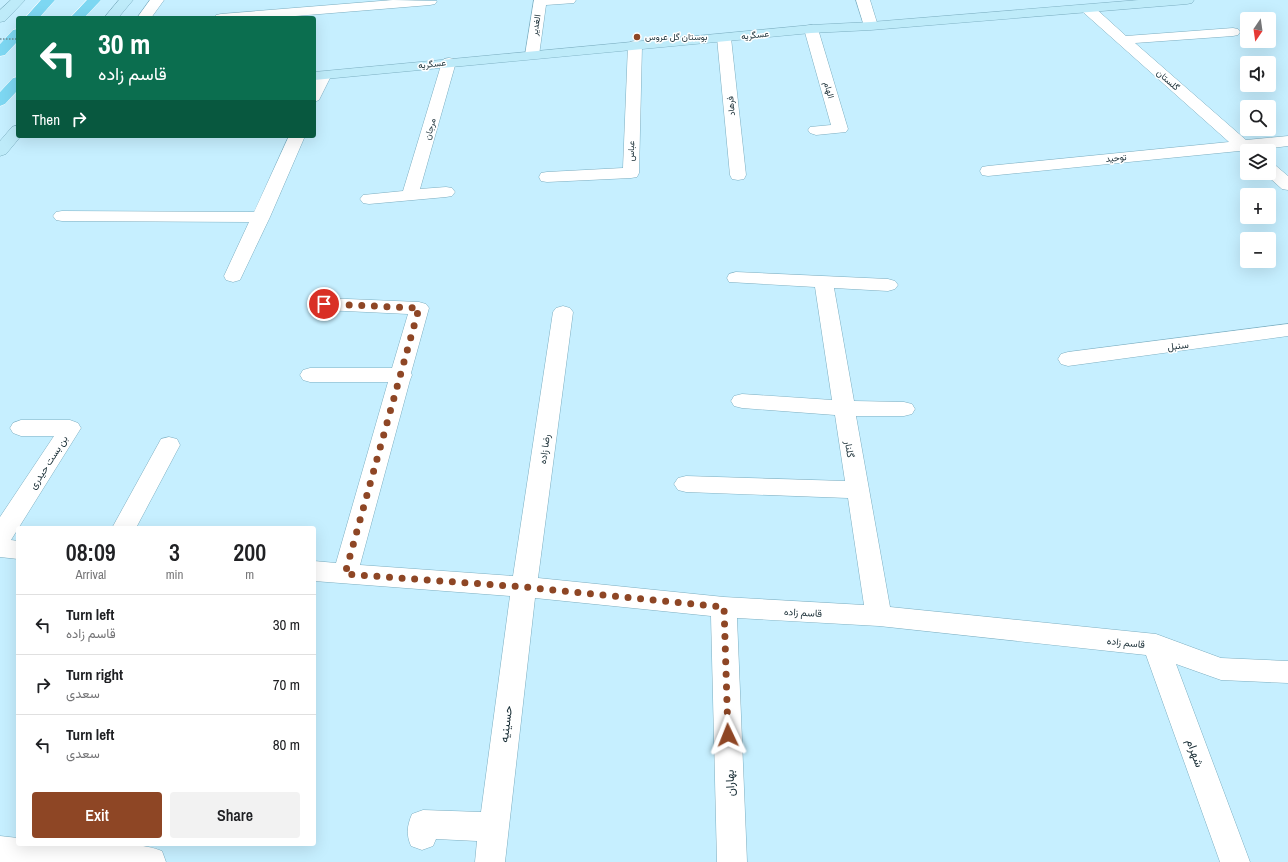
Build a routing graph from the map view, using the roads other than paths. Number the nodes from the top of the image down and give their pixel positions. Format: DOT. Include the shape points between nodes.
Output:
graph roads {
  1 [pos="18,0"];
  2 [pos="48,0"];
  3 [pos="94,0"];
  4 [pos="126,0"];
  5 [pos="157,0"];
  6 [pos="534,0"];
  7 [pos="569,0"];
  8 [pos="863,0"];
  9 [pos="1187,0"];
  10 [pos="430,1"];
  11 [pos="1088,9"];
  12 [pos="34,16"];
  13 [pos="79,16"];
  14 [pos="113,16"];
  15 [pos="145,16"];
  16 [pos="246,16"];
  17 [pos="0,18"];
  18 [pos="871,26"];
  19 [pos="811,29"];
  20 [pos="1232,32"];
  21 [pos="16,35"];
  22 [pos="724,38"];
  23 [pos="1124,40"];
  24 [pos="635,45"];
  25 [pos="0,52"];
  26 [pos="532,55"];
  27 [pos="449,62"];
  28 [pos="317,75"];
  29 [pos="16,84"];
  30 [pos="0,101"];
  31 [pos="816,130"];
  32 [pos="296,138"];
  33 [pos="1288,141"];
  34 [pos="1241,144"];
  35 [pos="1270,144"];
  36 [pos="1240,149"];
  37 [pos="988,171"];
  38 [pos="738,175"];
  39 [pos="1276,175"];
  40 [pos="547,177"];
  41 [pos="1288,186"];
  42 [pos="446,192"];
  43 [pos="410,195"];
  44 [pos="369,199"];
  45 [pos="62,216"];
  46 [pos="261,217"];
  47 [pos="233,276"];
  48 [pos="736,278"];
  49 [pos="823,281"];
  50 [pos="888,285"];
  51 [pos="324,304"];
  52 [pos="564,312"];
  53 [pos="1288,330"];
  54 [pos="1068,359"];
  55 [pos="310,375"];
  56 [pos="402,375"];
  57 [pos="742,401"];
  58 [pos="843,408"];
  59 [pos="904,409"];
  60 [pos="21,428"];
  61 [pos="169,445"];
  62 [pos="686,484"];
  63 [pos="857,490"];
  64 [pos="125,526"];
  65 [pos="0,537"];
  66 [pos="0,548"];
  67 [pos="16,550"];
  68 [pos="316,572"];
  69 [pos="345,574"];
  70 [pos="524,587"];
  71 [pos="724,607"];
  72 [pos="879,616"];
  73 [pos="1156,645"];
  74 [pos="1288,672"];
  75 [pos="493,827"];
  76 [pos="422,836"];
  77 [pos="0,851"];
  78 [pos="151,862"];
  79 [pos="490,862"];
  80 [pos="732,862"];
  81 [pos="1235,862"];
  1 -- 17 [label="main road"];
  2 -- 12 [label="main road"];
  3 -- 13 [label="main road"];
  4 -- 14 [label="main road"];
  5 -- 15 [label="street"];
  6 -- 7 [label="street, الغدیر"];
  6 -- 26 [label="street, الغدیر"];
  8 -- 18 [label="street"];
  9 -- 11 [label="main road, عسگریه"];
  10 -- 16 [label="street"];
  11 -- 18 [label="main road, عسگریه"];
  11 -- 23 [label="street, گلستان"];
  18 -- 19 [label="main road, عسگریه"];
  19 -- 22 [label="main road, عسگریه"];
  19 -- 31 [label="street, الهام" via="840,128"];
  20 -- 23 [label="street"];
  21 -- 25 [label="main road"];
  22 -- 24 [label="main road, عسگریه"];
  22 -- 38 [label="street, فرهاد"];
  23 -- 34 [label="street, گلستان"];
  24 -- 26 [label="main road, عسگریه"];
  24 -- 40 [label="street, عباس" via="631,174"];
  26 -- 27 [label="main road, عسگریه"];
  27 -- 28 [label="main road, عسگریه"];
  27 -- 43 [label="street, مرجان"];
  29 -- 30 [label="main road"];
  32 -- 46 [label="street"];
  33 -- 35 [label="street, توحید"];
  36 -- 37 [label="street, توحید"];
  39 -- 41 [label="street"];
  42 -- 43 [label="street"];
  43 -- 44 [label="street"];
  45 -- 46 [label="street"];
  46 -- 47 [label="street"];
  48 -- 49 [label="street"];
  49 -- 50 [label="street"];
  49 -- 58 [label="street, گلنار"];
  51 -- 56 [label="street" via="419,308"];
  52 -- 70 [label="street, رضا زاده"];
  53 -- 54 [label="street, سنبل"];
  55 -- 56 [label="street"];
  56 -- 69 [label="street"];
  57 -- 58 [label="street"];
  58 -- 59 [label="street"];
  58 -- 63 [label="street, گلنار"];
  60 -- 65 [label="street, بن بست حیدری" via="70,428"];
  61 -- 64 [label="street"];
  62 -- 63 [label="street"];
  63 -- 72 [label="street, گلنار"];
  66 -- 67 [label="street"];
  68 -- 69 [label="street, قاسم زاده"];
  69 -- 70 [label="street, قاسم زاده"];
  70 -- 71 [label="street, قاسم زاده"];
  70 -- 75 [label="street, حسینیه"];
  71 -- 72 [label="street, قاسم زاده"];
  71 -- 80 [label="street, بهاران"];
  72 -- 73 [label="street, قاسم زاده"];
  73 -- 74 [label="street, قاسم زاده" via="1221,669"];
  73 -- 81 [label="street, شهرام"];
  75 -- 76 [label="street" via="423,824"];
  75 -- 79 [label="street, حسینیه"];
  77 -- 78 [label="street"];
}
